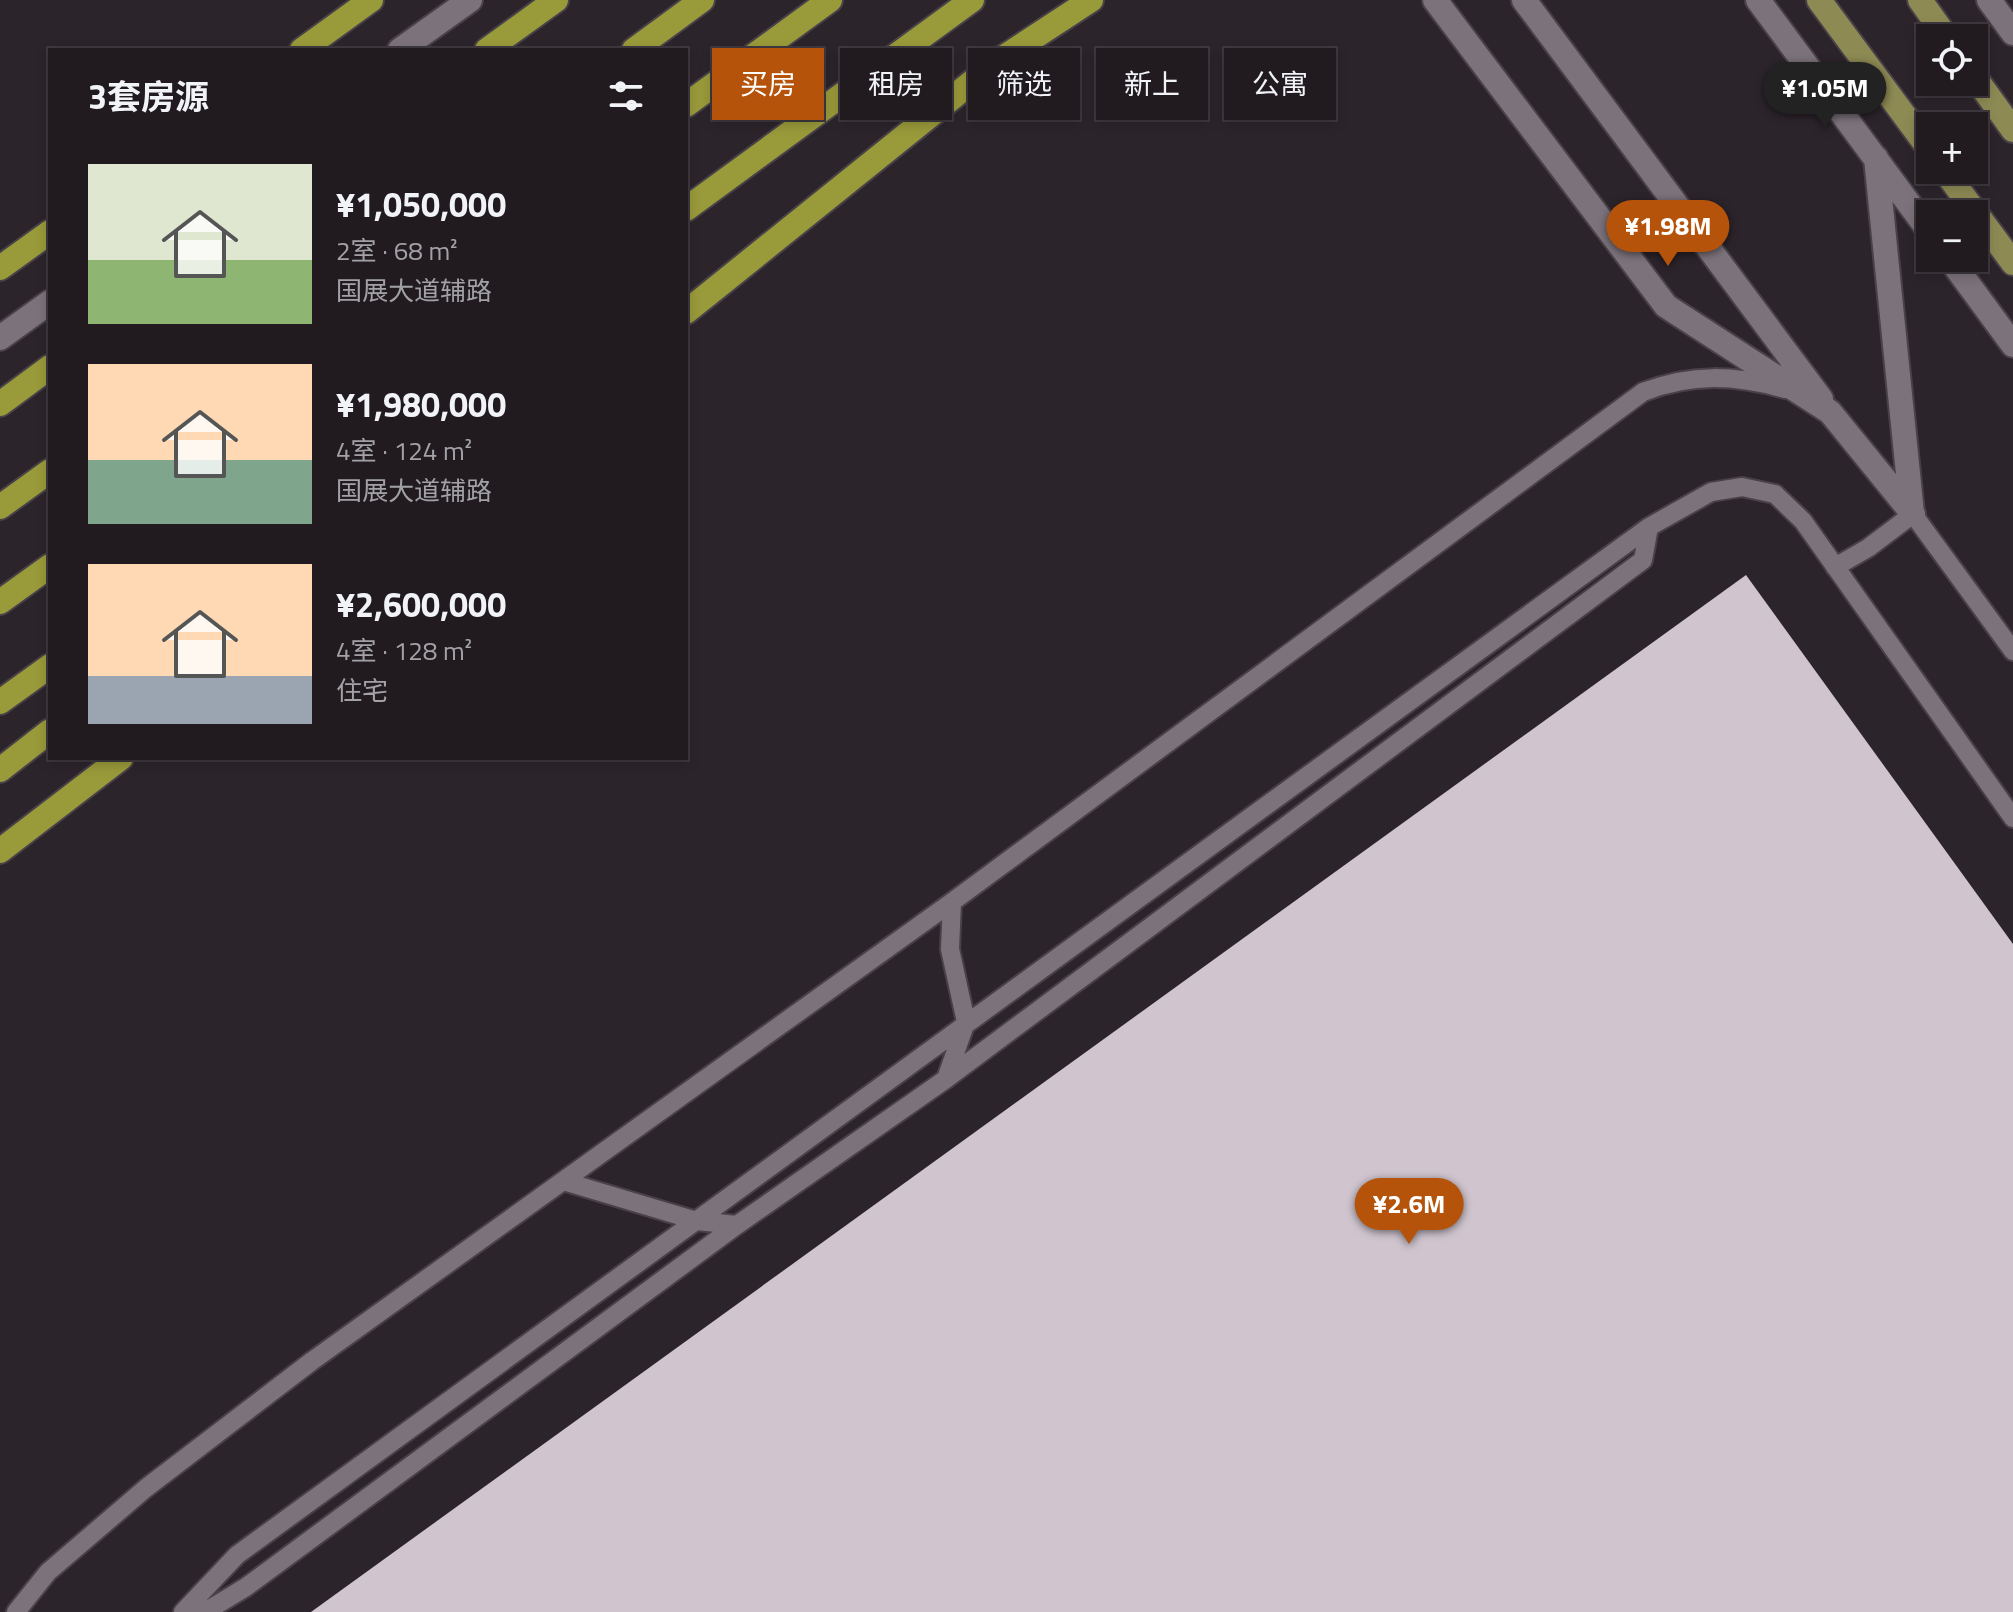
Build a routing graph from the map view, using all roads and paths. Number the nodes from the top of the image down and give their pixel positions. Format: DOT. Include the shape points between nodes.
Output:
graph roads {
  1 [pos="371,0"];
  2 [pos="470,0"];
  3 [pos="556,0"];
  4 [pos="702,0"];
  5 [pos="830,0"];
  6 [pos="972,0"];
  7 [pos="1091,0"];
  8 [pos="1435,0"];
  9 [pos="1524,0"];
  10 [pos="1758,0"];
  11 [pos="1819,0"];
  12 [pos="1920,0"];
  13 [pos="1989,0"];
  14 [pos="1937,24"];
  15 [pos="2013,33"];
  16 [pos="305,48"];
  17 [pos="403,48"];
  18 [pos="490,48"];
  19 [pos="637,48"];
  20 [pos="1988,95"];
  21 [pos="688,104"];
  22 [pos="2008,121"];
  23 [pos="1916,131"];
  24 [pos="1876,158"];
  25 [pos="1954,184"];
  26 [pos="688,208"];
  27 [pos="1916,213"];
  28 [pos="48,233"];
  29 [pos="2013,263"];
  30 [pos="0,268"];
  31 [pos="1959,272"];
  32 [pos="48,303"];
  33 [pos="688,310"];
  34 [pos="0,338"];
  35 [pos="2013,345"];
  36 [pos="48,368"];
  37 [pos="0,404"];
  38 [pos="1830,412"];
  39 [pos="48,472"];
  40 [pos="0,507"];
  41 [pos="1913,514"];
  42 [pos="1649,527"];
  43 [pos="48,567"];
  44 [pos="1835,567"];
  45 [pos="0,602"];
  46 [pos="2013,651"];
  47 [pos="48,667"];
  48 [pos="0,702"];
  49 [pos="48,733"];
  50 [pos="118,760"];
  51 [pos="0,770"];
  52 [pos="2013,818"];
  53 [pos="0,851"];
  54 [pos="952,902"];
  55 [pos="966,1022"];
  56 [pos="946,1079"];
  57 [pos="563,1181"];
  58 [pos="697,1221"];
  59 [pos="737,1225"];
  60 [pos="16,1612"];
  61 [pos="183,1612"];
  62 [pos="205,1612"];
  1 -- 16 [label="highway"];
  2 -- 17 [label="street"];
  3 -- 18 [label="highway"];
  4 -- 19 [label="highway"];
  5 -- 21 [label="highway"];
  6 -- 26 [label="highway"];
  7 -- 33 [label="highway" via="998,61"];
  8 -- 38 [label="street" via="1666,306"];
  9 -- 38 [label="street"];
  10 -- 24 [label="street"];
  11 -- 23 [label="main road"];
  12 -- 14 [label="main road"];
  13 -- 15 [label="street"];
  20 -- 22 [label="main road"];
  24 -- 27 [label="street"];
  24 -- 41 [label="street"];
  25 -- 29 [label="main road"];
  28 -- 30 [label="highway"];
  31 -- 35 [label="street"];
  32 -- 34 [label="street"];
  36 -- 37 [label="highway"];
  38 -- 41 [label="street"];
  38 -- 54 [label="lane" via="1791,391 1727,378 1687,378 1643,392"];
  39 -- 40 [label="highway"];
  41 -- 44 [label="lane"];
  41 -- 46 [label="lane"];
  42 -- 44 [label="lane" via="1711,492 1742,487 1775,494 1803,521"];
  42 -- 55 [label="lane"];
  42 -- 56 [label="lane" via="1643,560"];
  43 -- 45 [label="highway"];
  44 -- 52 [label="lane"];
  47 -- 48 [label="highway"];
  49 -- 51 [label="highway"];
  50 -- 53 [label="highway"];
  54 -- 55 [label="lane" via="950,949"];
  54 -- 57 [label="lane"];
  55 -- 56 [label="lane"];
  55 -- 58 [label="lane"];
  56 -- 59 [label="lane"];
  57 -- 58 [label="lane"];
  57 -- 60 [label="lane" via="146,1488 48,1572"];
  58 -- 59 [label="lane"];
  58 -- 61 [label="lane" via="237,1555"];
  59 -- 62 [label="lane"];
}
